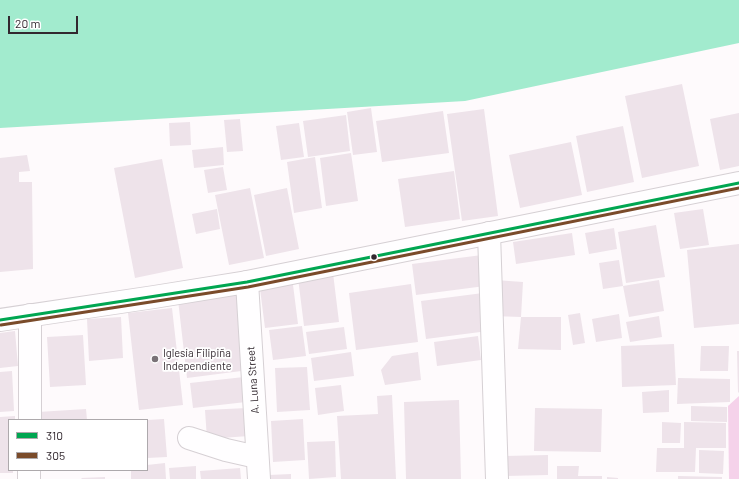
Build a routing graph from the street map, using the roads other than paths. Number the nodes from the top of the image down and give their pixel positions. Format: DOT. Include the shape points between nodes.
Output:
graph roads {
  1 [pos="739,183"];
  2 [pos="489,233"];
  3 [pos="247,282"];
  4 [pos="30,315"];
  5 [pos="0,320"];
  6 [pos="30,419"];
  7 [pos="189,438"];
  8 [pos="257,454"];
  9 [pos="259,479"];
  10 [pos="497,479"];
  1 -- 2 [label="main road"];
  2 -- 3 [label="main road"];
  2 -- 10 [label="main road"];
  3 -- 4 [label="main road"];
  3 -- 8 [label="main road, A. Luna Street"];
  4 -- 5 [label="main road"];
  4 -- 6 [label="main road"];
  7 -- 8 [label="main road" via="226,450 248,455"];
  8 -- 9 [label="main road, A. Luna Street"];
}
